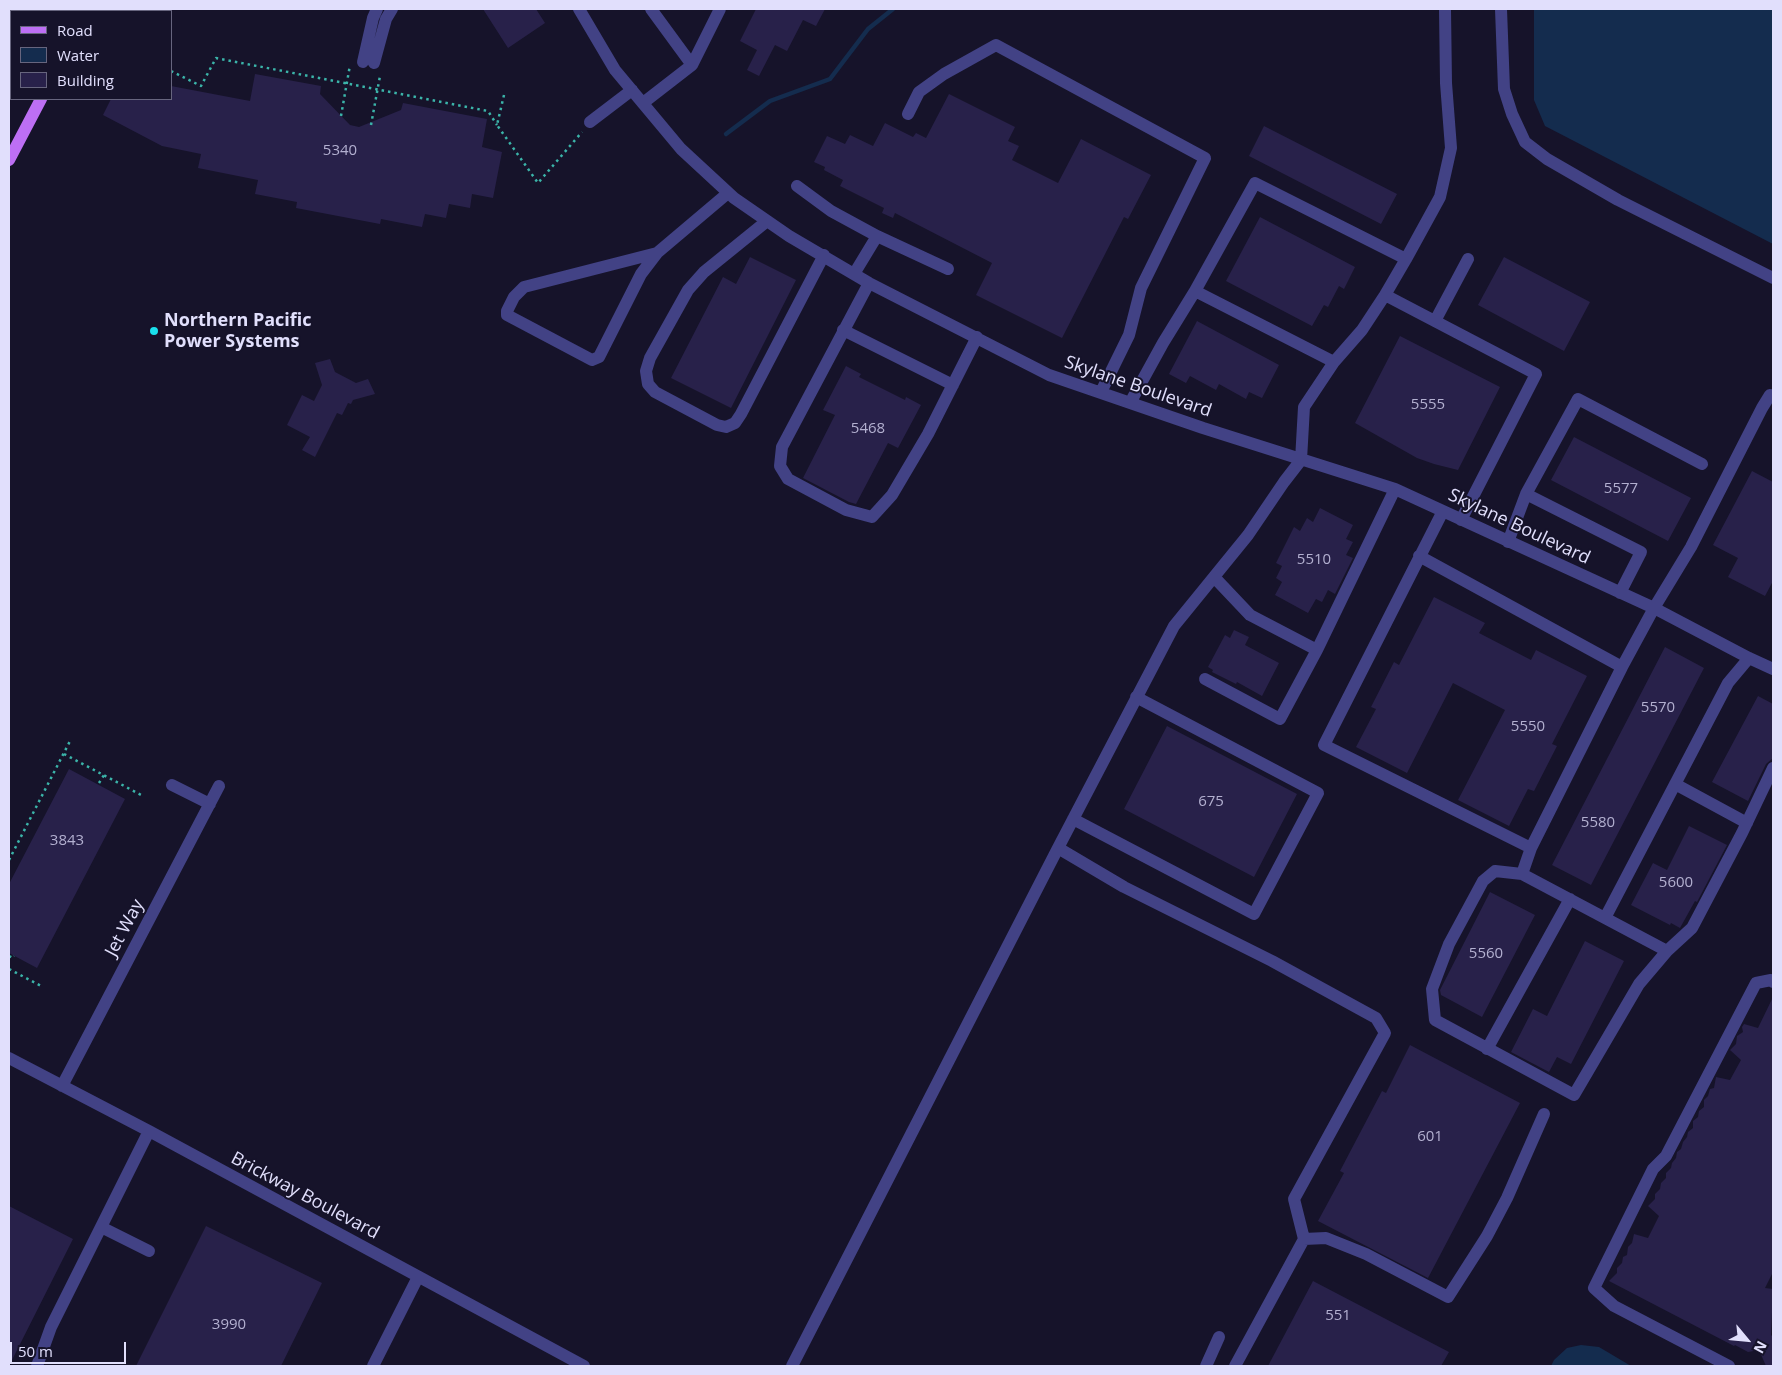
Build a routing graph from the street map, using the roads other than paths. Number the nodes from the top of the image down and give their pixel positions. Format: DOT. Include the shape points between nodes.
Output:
graph roads {
  1 [pos="377,9"];
  2 [pos="392,9"];
  3 [pos="579,9"];
  4 [pos="651,9"];
  5 [pos="720,9"];
  6 [pos="1445,9"];
  7 [pos="1501,9"];
  8 [pos="692,65"];
  9 [pos="632,90"];
  10 [pos="39,100"];
  11 [pos="643,103"];
  12 [pos="908,114"];
  13 [pos="590,122"];
  14 [pos="9,160"];
  15 [pos="797,186"];
  16 [pos="728,193"];
  17 [pos="767,221"];
  18 [pos="877,236"];
  19 [pos="656,253"];
  20 [pos="824,256"];
  21 [pos="1406,259"];
  22 [pos="1468,259"];
  23 [pos="948,269"];
  24 [pos="854,274"];
  25 [pos="1773,278"];
  26 [pos="869,282"];
  27 [pos="1194,291"];
  28 [pos="1385,296"];
  29 [pos="1435,321"];
  30 [pos="843,330"];
  31 [pos="977,337"];
  32 [pos="1334,362"];
  33 [pos="953,385"];
  34 [pos="1100,392"];
  35 [pos="1773,396"];
  36 [pos="1130,403"];
  37 [pos="1301,460"];
  38 [pos="1702,464"];
  39 [pos="1394,489"];
  40 [pos="1526,494"];
  41 [pos="1443,511"];
  42 [pos="1461,520"];
  43 [pos="1508,542"];
  44 [pos="1419,556"];
  45 [pos="1214,577"];
  46 [pos="1620,593"];
  47 [pos="1654,608"];
  48 [pos="1317,650"];
  49 [pos="1749,658"];
  50 [pos="1622,667"];
  51 [pos="1773,669"];
  52 [pos="1205,679"];
  53 [pos="1136,697"];
  54 [pos="1773,768"];
  55 [pos="1675,784"];
  56 [pos="172,785"];
  57 [pos="219,786"];
  58 [pos="210,804"];
  59 [pos="1073,819"];
  60 [pos="1747,823"];
  61 [pos="1058,848"];
  62 [pos="1531,848"];
  63 [pos="1522,874"];
  64 [pos="1570,899"];
  65 [pos="1605,918"];
  66 [pos="1668,951"];
  67 [pos="1773,982"];
  68 [pos="1487,1049"];
  69 [pos="9,1058"];
  70 [pos="62,1086"];
  71 [pos="1544,1114"];
  72 [pos="149,1131"];
  73 [pos="100,1227"];
  74 [pos="1304,1239"];
  75 [pos="149,1251"];
  76 [pos="418,1277"];
  77 [pos="1220,1337"];
  78 [pos="37,1366"];
  79 [pos="373,1366"];
  80 [pos="584,1366"];
  81 [pos="792,1366"];
  82 [pos="1206,1366"];
  83 [pos="1235,1366"];
  84 [pos="1729,1366"];
  1 -- 2 [label="street" via="367,64"];
  3 -- 9 [label="street, Skylane Boulevard" via="615,70"];
  4 -- 8 [label="street"];
  5 -- 8 [label="street"];
  6 -- 21 [label="street" via="1451,148 1440,197"];
  7 -- 25 [label="street" via="1504,89 1525,142 1547,159 1618,200"];
  8 -- 11 [label="street"];
  9 -- 11 [label="street, Skylane Boulevard"];
  9 -- 13 [label="street"];
  10 -- 14 [label="main road"];
  11 -- 16 [label="street, Skylane Boulevard" via="681,149"];
  12 -- 34 [label="street" via="919,92 996,45 1205,158 1141,288 1128,335"];
  15 -- 18 [label="street" via="831,211"];
  16 -- 17 [label="street, Skylane Boulevard"];
  16 -- 19 [label="street"];
  17 -- 20 [label="street, Skylane Boulevard"];
  17 -- 20 [label="street" via="704,272 688,290 650,358 646,371 648,384 655,392 717,425 726,427 735,423"];
  18 -- 23 [label="street"];
  18 -- 24 [label="street"];
  19 -- 19 [label="street" via="641,274 599,357 592,360 507,315 514,297 524,287"];
  20 -- 24 [label="street, Skylane Boulevard"];
  21 -- 27 [label="street" via="1255,183"];
  21 -- 28 [label="street"];
  22 -- 29 [label="street"];
  24 -- 26 [label="street, Skylane Boulevard"];
  26 -- 30 [label="street"];
  26 -- 31 [label="street, Skylane Boulevard"];
  27 -- 32 [label="street"];
  27 -- 36 [label="street"];
  28 -- 29 [label="street"];
  28 -- 32 [label="street" via="1362,330"];
  29 -- 42 [label="street" via="1536,374"];
  30 -- 33 [label="street"];
  30 -- 33 [label="street" via="782,447 780,466 788,479 846,510 872,517 892,495"];
  31 -- 33 [label="street"];
  31 -- 34 [label="street, Skylane Boulevard" via="1050,375"];
  32 -- 37 [label="street" via="1304,407"];
  34 -- 36 [label="street, Skylane Boulevard"];
  35 -- 47 [label="street" via="1770,395 1762,408 1691,547"];
  36 -- 37 [label="street, Skylane Boulevard"];
  37 -- 39 [label="street, Skylane Boulevard"];
  37 -- 45 [label="street"];
  38 -- 40 [label="street" via="1578,399"];
  39 -- 41 [label="street, Skylane Boulevard"];
  39 -- 48 [label="street"];
  40 -- 43 [label="street"];
  40 -- 46 [label="street" via="1641,552"];
  41 -- 42 [label="street, Skylane Boulevard"];
  41 -- 44 [label="street"];
  42 -- 43 [label="street, Skylane Boulevard"];
  43 -- 46 [label="street, Skylane Boulevard"];
  44 -- 50 [label="street"];
  44 -- 62 [label="street" via="1324,745"];
  45 -- 48 [label="street" via="1250,615"];
  45 -- 53 [label="street" via="1174,626"];
  46 -- 47 [label="street, Skylane Boulevard"];
  47 -- 49 [label="street, Skylane Boulevard"];
  47 -- 50 [label="street"];
  48 -- 52 [label="street" via="1280,719"];
  49 -- 51 [label="street, Skylane Boulevard"];
  49 -- 55 [label="street" via="1728,683"];
  50 -- 62 [label="street"];
  53 -- 59 [label="street"];
  53 -- 59 [label="street" via="1318,793 1254,914"];
  54 -- 60 [label="street"];
  55 -- 60 [label="street"];
  55 -- 65 [label="street"];
  56 -- 58 [label="street"];
  57 -- 58 [label="street, Jet Way"];
  58 -- 70 [label="street, Jet Way"];
  59 -- 61 [label="street"];
  60 -- 66 [label="street" via="1692,928"];
  61 -- 74 [label="street" via="1124,887 1272,961 1376,1018 1385,1033 1294,1199"];
  61 -- 81 [label="street"];
  62 -- 63 [label="street"];
  63 -- 64 [label="street"];
  63 -- 68 [label="street" via="1495,871 1484,881 1449,944 1432,989 1435,1020"];
  64 -- 65 [label="street"];
  64 -- 68 [label="street"];
  65 -- 66 [label="street"];
  66 -- 68 [label="street" via="1639,984 1574,1095"];
  67 -- 84 [label="street" via="1756,983 1666,1156 1653,1169 1594,1288 1614,1306"];
  69 -- 70 [label="street, Brickway Boulevard"];
  70 -- 72 [label="street, Brickway Boulevard"];
  71 -- 74 [label="street" via="1507,1198 1448,1297 1366,1254 1326,1238"];
  72 -- 73 [label="street"];
  72 -- 76 [label="street, Brickway Boulevard"];
  73 -- 75 [label="street"];
  73 -- 78 [label="street" via="51,1327"];
  74 -- 83 [label="street"];
  76 -- 79 [label="street"];
  76 -- 80 [label="street, Brickway Boulevard"];
  77 -- 82 [label="street"];
}
